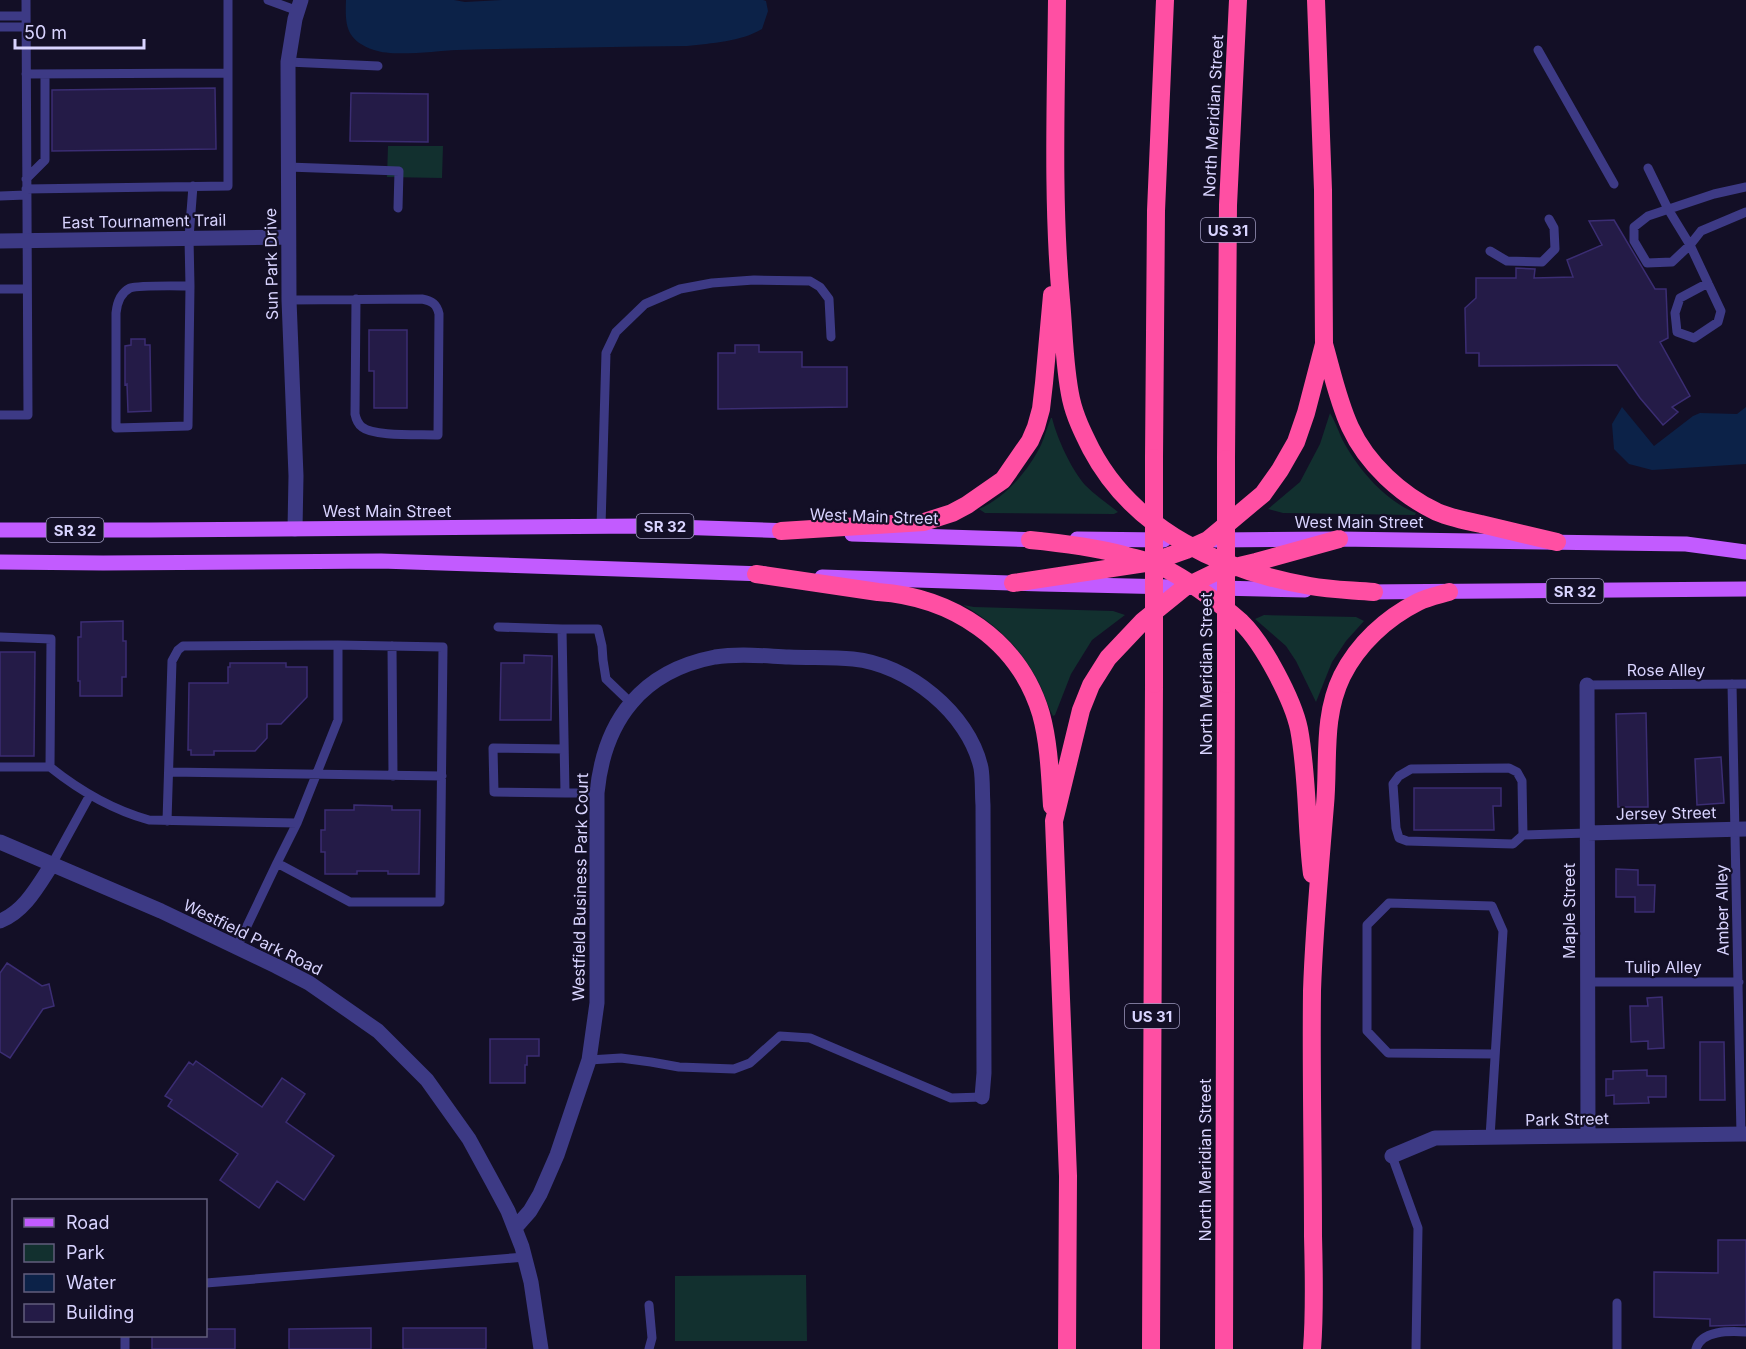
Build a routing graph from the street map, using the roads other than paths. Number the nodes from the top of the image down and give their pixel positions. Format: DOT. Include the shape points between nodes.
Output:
graph roads {
  1 [pos="26,0"];
  2 [pos="228,0"];
  3 [pos="268,0"];
  4 [pos="1057,0"];
  5 [pos="1164,0"];
  6 [pos="1238,0"];
  7 [pos="1317,0"];
  8 [pos="299,5"];
  9 [pos="0,16"];
  10 [pos="26,16"];
  11 [pos="0,27"];
  12 [pos="26,27"];
  13 [pos="1538,50"];
  14 [pos="288,62"];
  15 [pos="378,66"];
  16 [pos="227,73"];
  17 [pos="26,74"];
  18 [pos="45,74"];
  19 [pos="288,167"];
  20 [pos="1648,168"];
  21 [pos="26,179"];
  22 [pos="1614,184"];
  23 [pos="193,186"];
  24 [pos="1746,187"];
  25 [pos="26,192"];
  26 [pos="0,196"];
  27 [pos="398,208"];
  28 [pos="1668,209"];
  29 [pos="1746,212"];
  30 [pos="1549,219"];
  31 [pos="288,237"];
  32 [pos="189,238"];
  33 [pos="26,240"];
  34 [pos="0,241"];
  35 [pos="1690,245"];
  36 [pos="1057,248"];
  37 [pos="1490,250"];
  38 [pos="1708,283"];
  39 [pos="190,286"];
  40 [pos="0,289"];
  41 [pos="27,289"];
  42 [pos="356,299"];
  43 [pos="289,300"];
  44 [pos="831,337"];
  45 [pos="1324,344"];
  46 [pos="0,416"];
  47 [pos="601,526"];
  48 [pos="295,529"];
  49 [pos="0,530"];
  50 [pos="781,531"];
  51 [pos="1340,539"];
  52 [pos="1030,540"];
  53 [pos="1209,540"];
  54 [pos="1557,542"];
  55 [pos="1185,544"];
  56 [pos="1746,552"];
  57 [pos="0,562"];
  58 [pos="1152,562"];
  59 [pos="1234,567"];
  60 [pos="756,574"];
  61 [pos="1013,583"];
  62 [pos="1190,586"];
  63 [pos="1746,589"];
  64 [pos="1374,592"];
  65 [pos="1449,592"];
  66 [pos="498,627"];
  67 [pos="562,628"];
  68 [pos="0,637"];
  69 [pos="338,645"];
  70 [pos="392,646"];
  71 [pos="1732,684"];
  72 [pos="1746,684"];
  73 [pos="1587,685"];
  74 [pos="630,702"];
  75 [pos="564,749"];
  76 [pos="0,767"];
  77 [pos="50,768"];
  78 [pos="169,772"];
  79 [pos="316,775"];
  80 [pos="393,776"];
  81 [pos="442,776"];
  82 [pos="565,793"];
  83 [pos="597,793"];
  84 [pos="90,795"];
  85 [pos="167,821"];
  86 [pos="1054,821"];
  87 [pos="297,823"];
  88 [pos="1741,829"];
  89 [pos="1587,833"];
  90 [pos="1523,835"];
  91 [pos="0,842"];
  92 [pos="277,863"];
  93 [pos="51,866"];
  94 [pos="1316,911"];
  95 [pos="0,921"];
  96 [pos="237,947"];
  97 [pos="1588,982"];
  98 [pos="1739,982"];
  99 [pos="1495,1054"];
  100 [pos="589,1060"];
  101 [pos="982,1097"];
  102 [pos="1744,1135"];
  103 [pos="1588,1136"];
  104 [pos="1490,1137"];
  105 [pos="1392,1156"];
  106 [pos="515,1228"];
  107 [pos="525,1257"];
  108 [pos="207,1283"];
  109 [pos="1617,1303"];
  110 [pos="649,1305"];
  111 [pos="1746,1332"];
  112 [pos="541,1349"];
  113 [pos="649,1349"];
  114 [pos="1067,1349"];
  115 [pos="1151,1349"];
  116 [pos="1224,1349"];
  117 [pos="1312,1349"];
  118 [pos="1416,1349"];
  119 [pos="1617,1349"];
  120 [pos="1696,1349"];
  1 -- 10 [label="lane"];
  2 -- 16 [label="lane"];
  3 -- 8 [label="lane"];
  4 -- 36 [label="highway"];
  5 -- 115 [label="highway, US 31, bridge" via="1156,211"];
  6 -- 116 [label="highway, North Meridian Street / US 31, bridge" via="1228,216"];
  7 -- 45 [label="highway"];
  8 -- 14 [label="street, Sun Park Drive"];
  9 -- 10 [label="lane"];
  10 -- 12 [label="lane"];
  11 -- 12 [label="lane"];
  12 -- 17 [label="lane"];
  13 -- 22 [label="lane"];
  14 -- 15 [label="lane"];
  14 -- 19 [label="street, Sun Park Drive"];
  16 -- 18 [label="lane"];
  16 -- 23 [label="lane" via="228,186"];
  17 -- 18 [label="lane"];
  17 -- 21 [label="lane"];
  18 -- 21 [label="lane" via="46,156"];
  19 -- 27 [label="lane" via="399,171"];
  19 -- 31 [label="street, Sun Park Drive"];
  20 -- 28 [label="lane"];
  21 -- 25 [label="lane"];
  23 -- 25 [label="lane"];
  23 -- 32 [label="lane"];
  24 -- 28 [label="lane"];
  25 -- 26 [label="lane"];
  25 -- 33 [label="lane"];
  28 -- 35 [label="lane"];
  28 -- 35 [label="lane" via="1648,216 1634,227 1634,241 1647,262 1672,262"];
  29 -- 35 [label="lane" via="1701,231"];
  30 -- 37 [label="lane" via="1554,228 1555,249 1542,262 1507,261"];
  31 -- 32 [label="street, East Tournament Trail"];
  31 -- 43 [label="street, Sun Park Drive"];
  32 -- 33 [label="street, East Tournament Trail"];
  32 -- 39 [label="lane"];
  33 -- 34 [label="street, East Tournament Trail"];
  33 -- 41 [label="lane"];
  35 -- 38 [label="lane"];
  36 -- 50 [label="highway" via="1041,409 1030,441 1003,480 952,513 924,522"];
  36 -- 55 [label="highway" via="1066,371 1085,438 1126,499"];
  38 -- 38 [label="lane" via="1721,310 1718,322 1694,338 1677,332 1675,313 1680,298"];
  39 -- 39 [label="lane" via="188,426 116,428 117,302 129,289"];
  40 -- 41 [label="lane"];
  41 -- 46 [label="lane" via="28,416"];
  42 -- 42 [label="lane" via="357,421 376,433 438,435 438,307 422,299"];
  42 -- 43 [label="lane"];
  43 -- 48 [label="street, Sun Park Drive"];
  44 -- 47 [label="lane" via="829,299 810,281 712,283 680,289 645,304 616,332 606,353"];
  45 -- 53 [label="highway" via="1296,442 1280,470 1258,499"];
  45 -- 54 [label="highway" via="1351,429 1361,447 1391,481 1410,496 1455,518"];
  47 -- 48 [label="main road, West Main Street / SR 32"];
  47 -- 50 [label="main road, West Main Street / SR 32"];
  48 -- 49 [label="main road, West Main Street / SR 32"];
  50 -- 52 [label="main road, West Main Street / SR 32"];
  51 -- 53 [label="main road, West Main Street"];
  51 -- 54 [label="main road, West Main Street"];
  51 -- 59 [label="highway"];
  52 -- 55 [label="main road, West Main Street / SR 32"];
  52 -- 58 [label="highway" via="1094,547"];
  53 -- 55 [label="highway"];
  54 -- 56 [label="main road, West Main Street" via="1686,544"];
  55 -- 58 [label="highway"];
  55 -- 59 [label="highway"];
  57 -- 60 [label="main road, SR 32" via="381,561"];
  58 -- 61 [label="highway"];
  58 -- 62 [label="highway"];
  59 -- 62 [label="highway"];
  59 -- 64 [label="highway" via="1311,586"];
  60 -- 61 [label="main road, SR 32"];
  60 -- 86 [label="highway" via="896,593 936,604 972,621 1011,658 1040,712"];
  61 -- 62 [label="main road, SR 32"];
  62 -- 64 [label="main road, SR 32"];
  62 -- 86 [label="highway" via="1167,600 1128,635 1099,670 1081,710"];
  62 -- 94 [label="highway" via="1243,624 1289,699 1304,762"];
  63 -- 65 [label="main road, SR 32"];
  64 -- 65 [label="main road, SR 32"];
  65 -- 94 [label="highway" via="1420,600 1382,626 1358,651 1341,678 1328,723 1328,781"];
  66 -- 67 [label="lane"];
  67 -- 74 [label="lane" via="598,628 606,679"];
  67 -- 75 [label="lane"];
  68 -- 77 [label="lane" via="51,639"];
  69 -- 70 [label="lane"];
  69 -- 78 [label="lane" via="183,646 172,661"];
  69 -- 79 [label="lane" via="338,720"];
  70 -- 80 [label="lane"];
  70 -- 81 [label="lane" via="443,647"];
  71 -- 72 [label="lane, Rose Alley"];
  71 -- 73 [label="lane, Rose Alley"];
  71 -- 88 [label="lane, Amber Alley"];
  73 -- 89 [label="street, Maple Street"];
  74 -- 83 [label="street, Westfield Business Park Court" via="610,737 599,770"];
  74 -- 101 [label="street, Westfield Business Park Court" via="658,678 684,665 717,657 854,659 886,666 916,681 954,718 970,740 981,769"];
  75 -- 82 [label="lane"];
  75 -- 82 [label="lane" via="493,748 494,792"];
  76 -- 77 [label="lane"];
  77 -- 84 [label="lane"];
  78 -- 79 [label="lane"];
  78 -- 85 [label="lane"];
  79 -- 80 [label="lane"];
  79 -- 87 [label="lane"];
  80 -- 81 [label="lane"];
  81 -- 92 [label="lane" via="440,902 350,902"];
  82 -- 83 [label="lane"];
  83 -- 100 [label="street, Westfield Business Park Court" via="597,1003"];
  84 -- 85 [label="lane" via="125,814"];
  84 -- 93 [label="lane"];
  85 -- 87 [label="lane"];
  86 -- 114 [label="highway" via="1068,1176"];
  87 -- 92 [label="lane"];
  88 -- 89 [label="street, Jersey Street"];
  88 -- 98 [label="lane, Amber Alley"];
  89 -- 90 [label="lane"];
  89 -- 97 [label="street, Maple Street"];
  90 -- 90 [label="lane" via="1513,844 1399,838 1393,784 1411,769 1509,768 1522,781"];
  91 -- 93 [label="street, Westfield Park Road"];
  92 -- 96 [label="lane"];
  93 -- 95 [label="street" via="21,907"];
  93 -- 96 [label="street, Westfield Park Road"];
  94 -- 117 [label="highway" via="1312,991"];
  96 -- 106 [label="street, Westfield Park Road" via="309,982 378,1030 404,1055 427,1080 469,1140"];
  97 -- 98 [label="lane, Tulip Alley"];
  97 -- 103 [label="street, Maple Street"];
  98 -- 102 [label="lane, Amber Alley"];
  99 -- 99 [label="lane" via="1503,931 1492,906 1389,903 1366,925 1367,1030 1388,1053"];
  99 -- 104 [label="lane"];
  100 -- 101 [label="lane" via="621,1058 679,1067 734,1069 750,1063 780,1036 792,1036 810,1038 951,1098"];
  100 -- 106 [label="street, Westfield Business Park Court" via="540,1194"];
  102 -- 103 [label="street, Park Street"];
  103 -- 104 [label="street, Park Street"];
  104 -- 105 [label="street, Park Street" via="1435,1138"];
  105 -- 118 [label="lane" via="1418,1228"];
  106 -- 107 [label="street, Westfield Park Road"];
  107 -- 108 [label="lane"];
  107 -- 112 [label="street, Westfield Park Road"];
  109 -- 119 [label="lane"];
  110 -- 113 [label="lane"];
  111 -- 120 [label="lane" via="1709,1335"];
}
